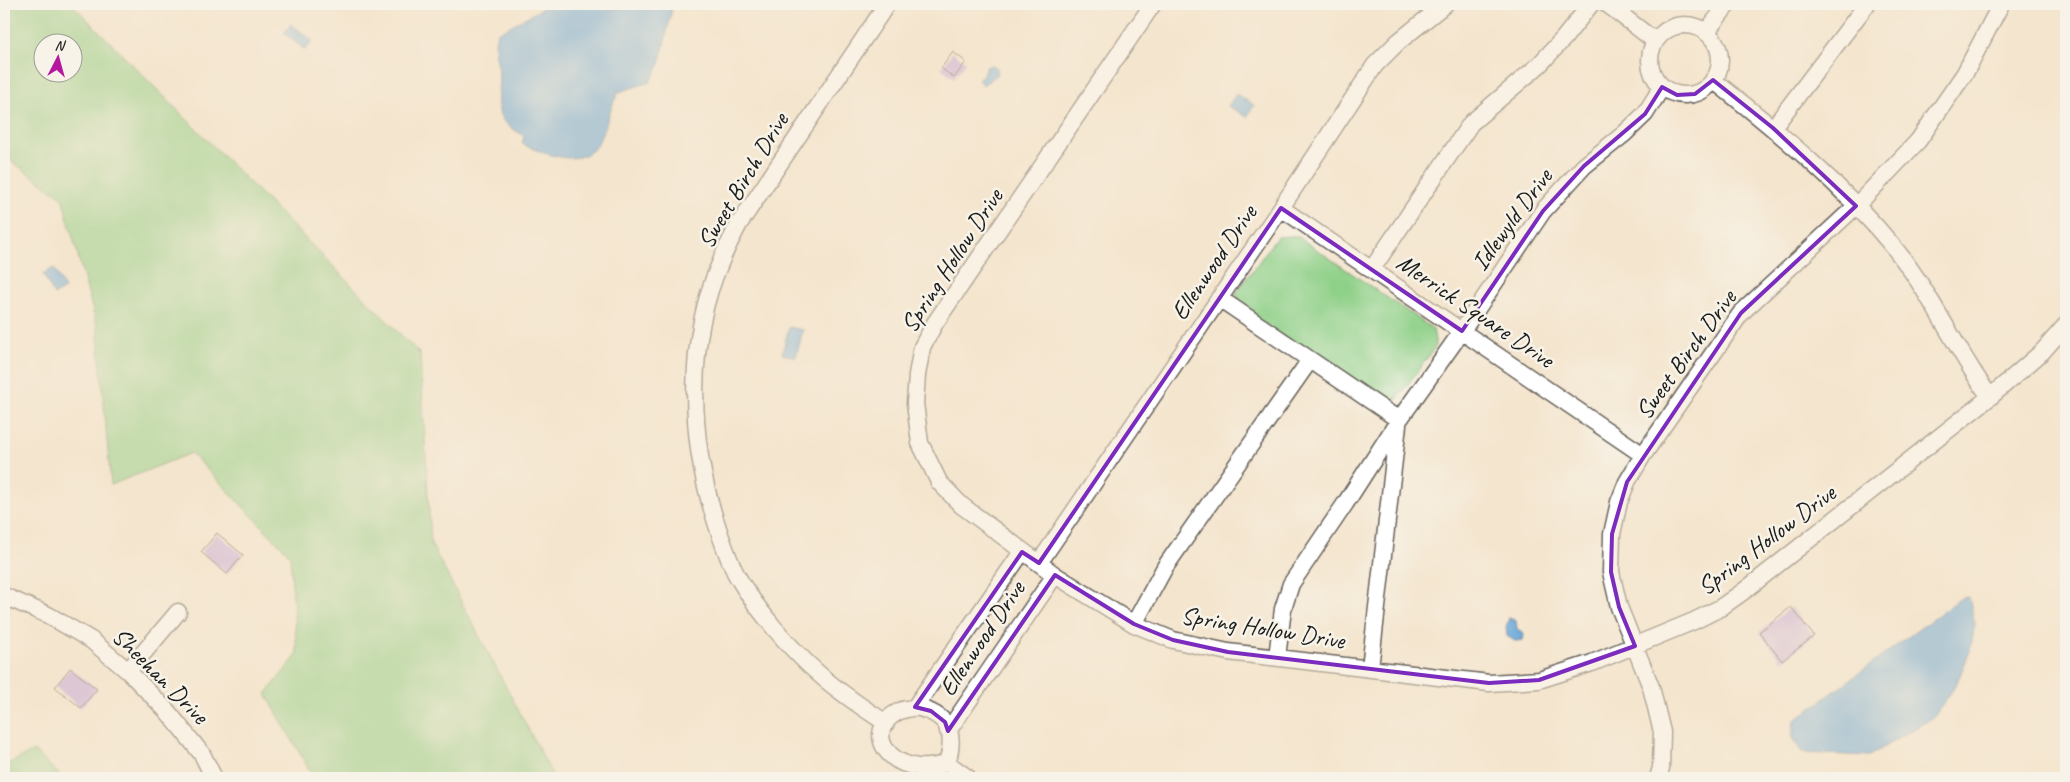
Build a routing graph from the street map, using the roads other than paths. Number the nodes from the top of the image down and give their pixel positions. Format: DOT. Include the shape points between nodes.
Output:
graph roads {
  1 [pos="887,4"];
  2 [pos="1152,4"];
  3 [pos="1444,4"];
  4 [pos="1592,4"];
  5 [pos="1607,4"];
  6 [pos="1728,4"];
  7 [pos="1867,4"];
  8 [pos="2002,4"];
  9 [pos="1707,31"];
  10 [pos="1655,41"];
  11 [pos="1713,80"];
  12 [pos="1662,87"];
  13 [pos="1773,128"];
  14 [pos="1856,206"];
  15 [pos="1281,208"];
  16 [pos="1372,269"];
  17 [pos="1219,298"];
  18 [pos="2066,325"];
  19 [pos="1462,331"];
  20 [pos="1310,360"];
  21 [pos="1990,397"];
  22 [pos="1398,420"];
  23 [pos="1643,455"];
  24 [pos="1022,552"];
  25 [pos="1039,563"];
  26 [pos="1055,574"];
  27 [pos="4,596"];
  28 [pos="178,612"];
  29 [pos="1134,624"];
  30 [pos="1635,646"];
  31 [pos="1277,657"];
  32 [pos="1370,668"];
  33 [pos="128,671"];
  34 [pos="915,707"];
  35 [pos="886,723"];
  36 [pos="948,731"];
  37 [pos="947,763"];
  38 [pos="214,778"];
  39 [pos="968,778"];
  40 [pos="1658,778"];
  1 -- 35 [label="street, Sweet Birch Drive" via="739,224 720,262 707,301 695,374 696,426 704,486 736,575 760,610 819,674"];
  2 -- 24 [label="street, Spring Hollow Drive" via="935,323 922,347 915,403 920,443 939,482 960,505"];
  3 -- 15 [label="street, Ellenwood Drive" via="1375,65"];
  4 -- 16 [label="street" via="1539,65 1471,123"];
  5 -- 10 [label="street"];
  6 -- 9 [label="street"];
  7 -- 13 [label="street"];
  8 -- 14 [label="street, Sweet Birch Drive" via="1965,73 1940,111 1918,141"];
  9 -- 10 [label="street" via="1684,24 1667,29"];
  9 -- 11 [label="street" via="1716,42 1720,55 1718,72"];
  10 -- 12 [label="street" via="1649,57 1652,74"];
  11 -- 12 [label="street" via="1694,94 1677,95"];
  11 -- 13 [label="street"];
  12 -- 19 [label="street, Idlewyld Drive" via="1645,114 1584,166 1543,211"];
  13 -- 14 [label="street" via="1830,178"];
  14 -- 21 [label="street" via="1896,251"];
  14 -- 23 [label="street, Sweet Birch Drive" via="1741,313"];
  15 -- 16 [label="street, Merrick Square Drive"];
  15 -- 17 [label="street, Ellenwood Drive"];
  16 -- 19 [label="street, Merrick Square Drive"];
  17 -- 20 [label="street"];
  17 -- 25 [label="street, Ellenwood Drive"];
  18 -- 21 [label="street, Spring Hollow Drive" via="2042,352"];
  19 -- 22 [label="street, Idlewyld Drive"];
  19 -- 23 [label="street, Merrick Square Drive"];
  20 -- 22 [label="street"];
  20 -- 29 [label="street" via="1165,567"];
  21 -- 30 [label="street, Spring Hollow Drive" via="1720,608"];
  22 -- 31 [label="street, Idlewyld Drive" via="1291,584 1283,609"];
  22 -- 32 [label="street, Idlewyld Drive"];
  23 -- 30 [label="street, Sweet Birch Drive" via="1619,502 1612,534 1611,572 1619,607"];
  24 -- 25 [label="street, Spring Hollow Drive"];
  24 -- 34 [label="street, Ellenwood Drive"];
  25 -- 26 [label="street, Spring Hollow Drive"];
  26 -- 29 [label="street, Spring Hollow Drive"];
  26 -- 36 [label="street, Ellenwood Drive"];
  27 -- 33 [label="street, Sheehan Drive" via="48,615 91,640"];
  28 -- 33 [label="street"];
  29 -- 31 [label="street, Spring Hollow Drive" via="1173,640 1228,652"];
  30 -- 32 [label="street, Spring Hollow Drive" via="1539,680 1489,683"];
  30 -- 40 [label="street, Sweet Birch Drive" via="1651,687 1662,732"];
  31 -- 32 [label="street, Spring Hollow Drive"];
  33 -- 38 [label="street, Sheehan Drive" via="168,712 202,754"];
  34 -- 35 [label="street" via="898,712"];
  34 -- 36 [label="street" via="932,711 945,722"];
  35 -- 37 [label="street" via="880,740 883,756 893,770 908,778 926,777"];
  36 -- 37 [label="street" via="951,737"];
  37 -- 39 [label="street"];
}
